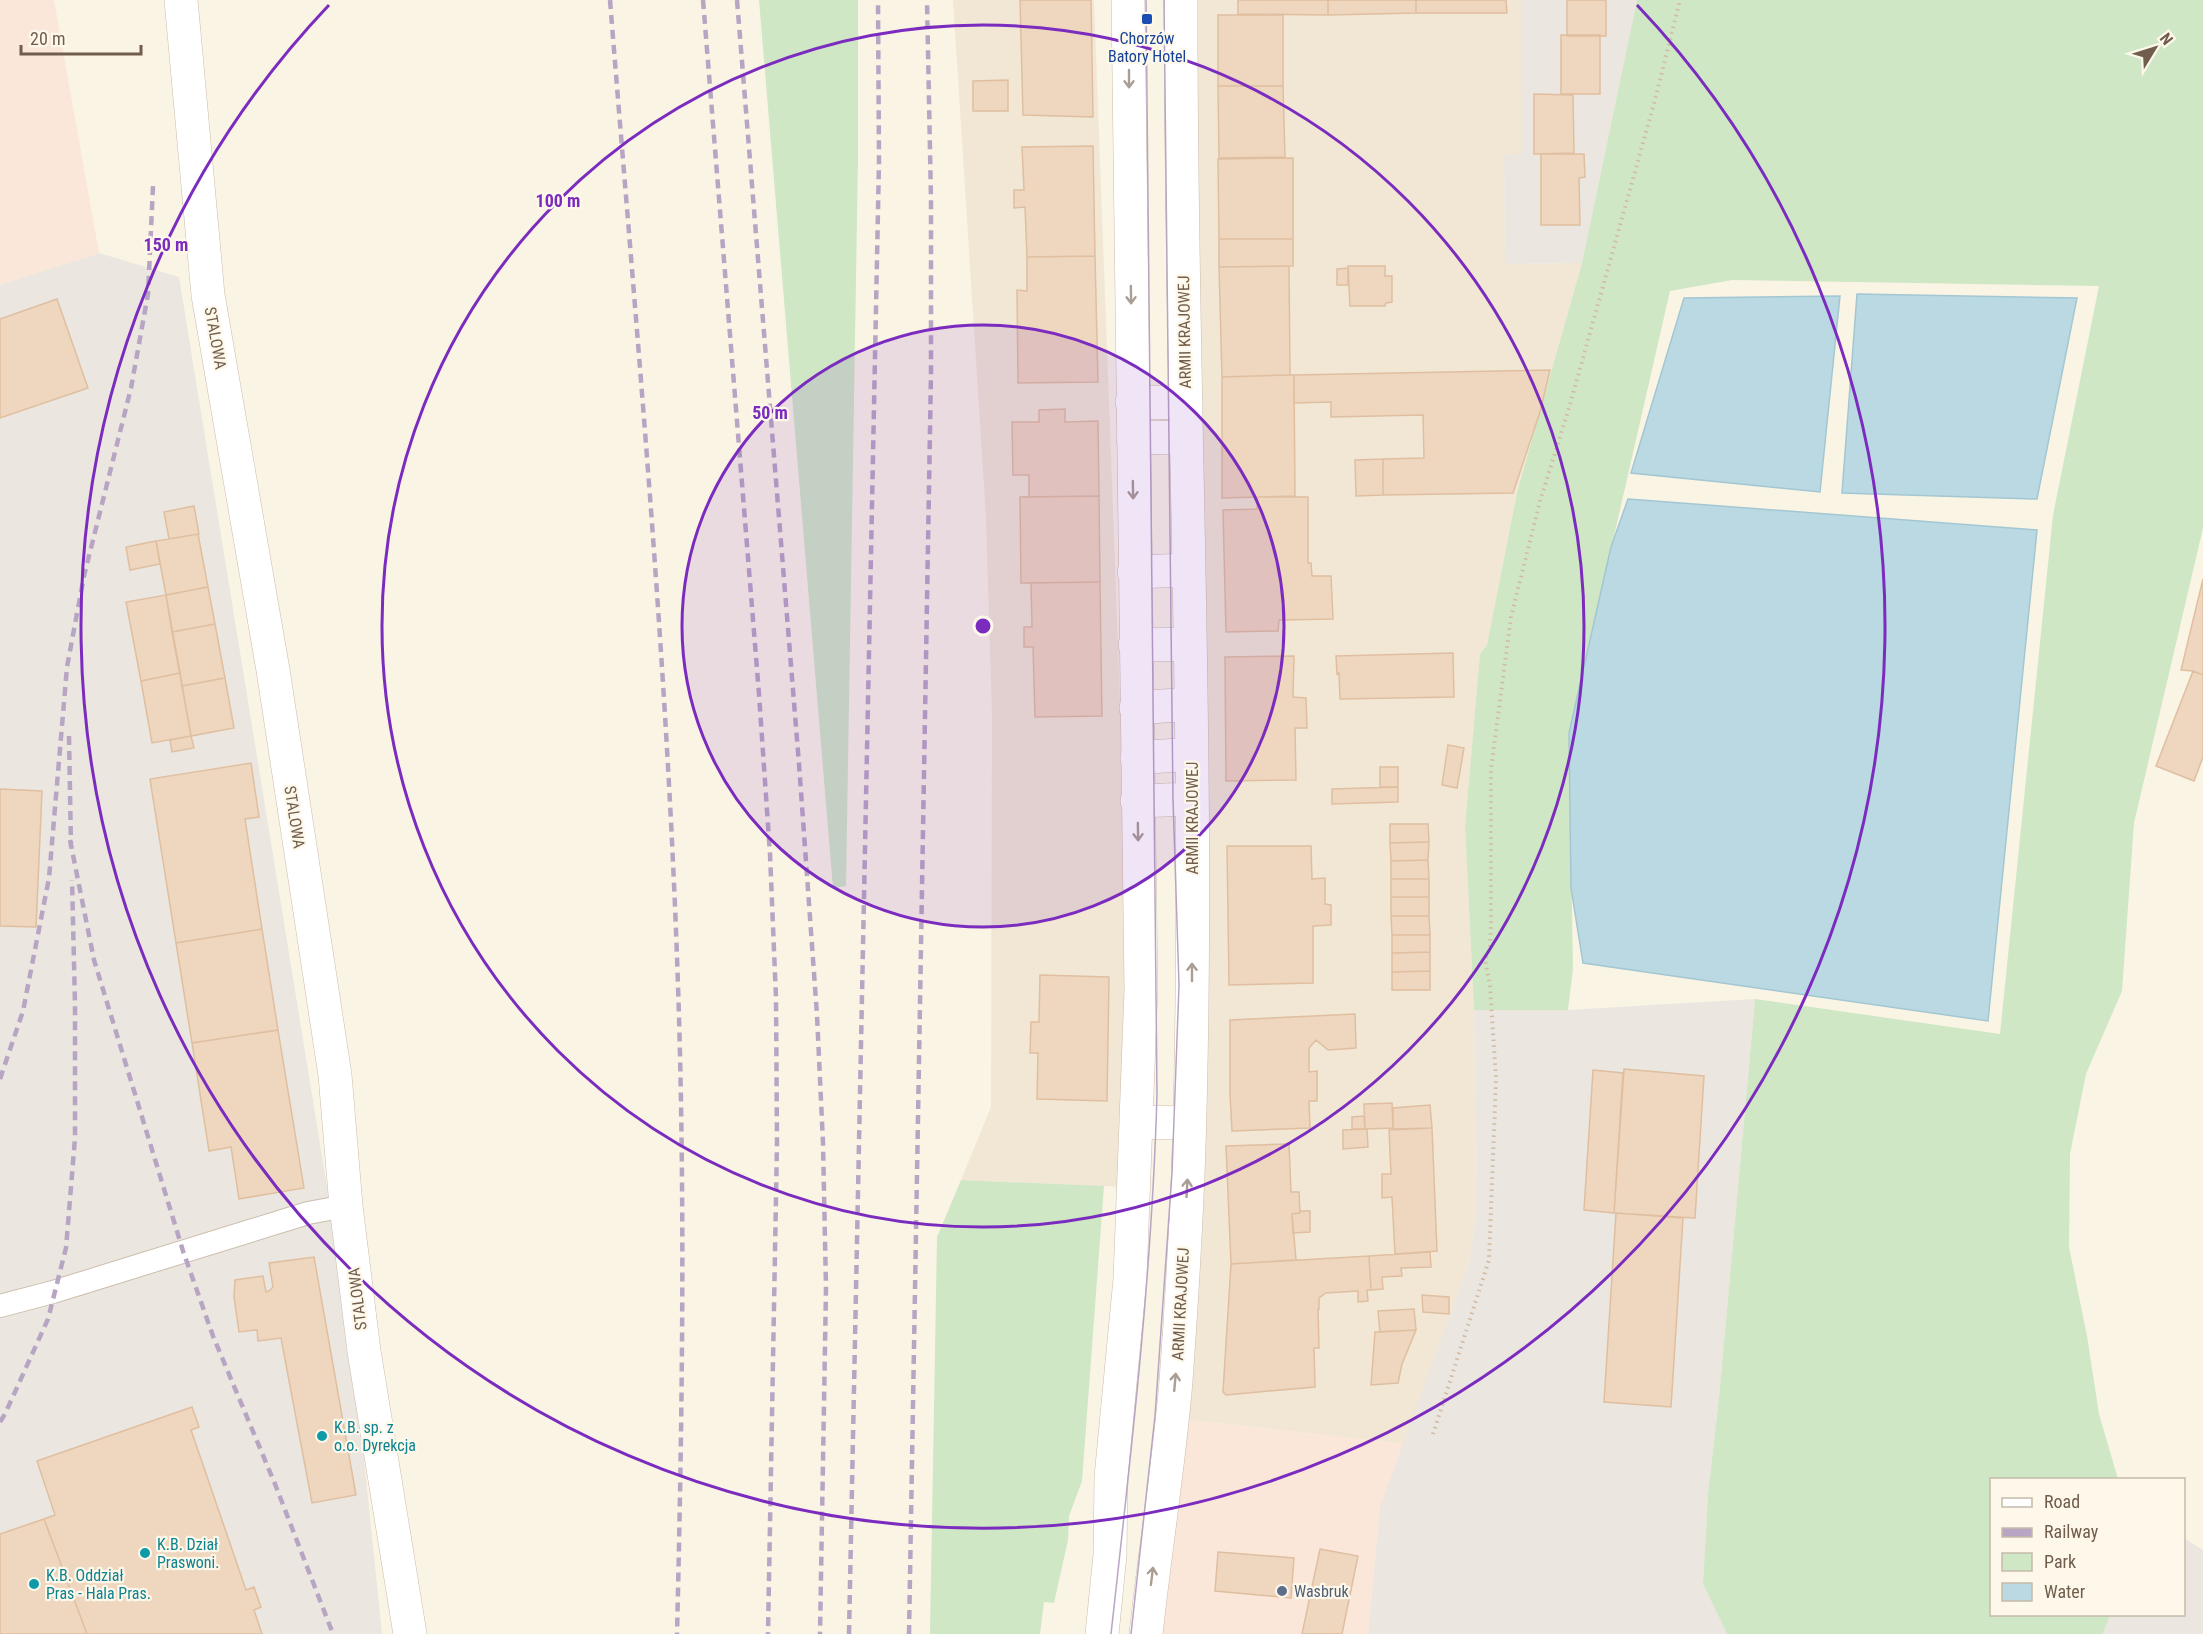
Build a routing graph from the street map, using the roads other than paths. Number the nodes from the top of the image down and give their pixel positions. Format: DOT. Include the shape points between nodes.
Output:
graph roads {
  1 [pos="181,0"];
  2 [pos="1128,0"];
  3 [pos="1181,0"];
  4 [pos="1181,125"];
  5 [pos="1129,129"];
  6 [pos="1131,263"];
  7 [pos="1183,264"];
  8 [pos="1132,402"];
  9 [pos="1186,403"];
  10 [pos="1186,437"];
  11 [pos="1133,438"];
  12 [pos="1189,570"];
  13 [pos="1134,572"];
  14 [pos="1190,644"];
  15 [pos="1135,645"];
  16 [pos="1191,704"];
  17 [pos="1136,708"];
  18 [pos="1191,754"];
  19 [pos="1137,758"];
  20 [pos="1192,799"];
  21 [pos="1137,801"];
  22 [pos="1192,1003"];
  23 [pos="1140,1005"];
  24 [pos="1137,1122"];
  25 [pos="1190,1123"];
  26 [pos="346,1206"];
  27 [pos="0,1306"];
  28 [pos="1118,1412"];
  29 [pos="1171,1418"];
  30 [pos="410,1634"];
  31 [pos="1102,1634"];
  32 [pos="1146,1634"];
  1 -- 26 [label="street, STALOWA" via="208,295 298,835 334,1075"];
  2 -- 5 [label="street, one-way"];
  3 -- 4 [label="street, ARMII KRAJOWEJ"];
  4 -- 5 [label="street"];
  4 -- 7 [label="street, ARMII KRAJOWEJ"];
  5 -- 6 [label="street"];
  6 -- 7 [label="street"];
  6 -- 8 [label="street, one-way"];
  7 -- 9 [label="street, ARMII KRAJOWEJ"];
  8 -- 9 [label="street"];
  8 -- 11 [label="street"];
  9 -- 10 [label="street, ARMII KRAJOWEJ"];
  10 -- 11 [label="street"];
  10 -- 12 [label="street, ARMII KRAJOWEJ"];
  11 -- 13 [label="street, one-way"];
  12 -- 13 [label="street"];
  12 -- 14 [label="street, ARMII KRAJOWEJ"];
  13 -- 15 [label="street"];
  14 -- 15 [label="street"];
  14 -- 16 [label="street, ARMII KRAJOWEJ"];
  15 -- 17 [label="street"];
  16 -- 17 [label="street"];
  16 -- 18 [label="street, ARMII KRAJOWEJ"];
  17 -- 19 [label="street"];
  18 -- 19 [label="street"];
  18 -- 20 [label="street, ARMII KRAJOWEJ"];
  19 -- 21 [label="street"];
  20 -- 21 [label="street"];
  22 -- 20 [label="street, ARMII KRAJOWEJ, one-way"];
  21 -- 23 [label="street, one-way"];
  22 -- 23 [label="street"];
  22 -- 25 [label="street, ARMII KRAJOWEJ"];
  23 -- 24 [label="street"];
  24 -- 25 [label="street"];
  24 -- 28 [label="street" via="1130,1279"];
  29 -- 25 [label="street, ARMII KRAJOWEJ, one-way"];
  26 -- 27 [label="lane" via="308,1213"];
  26 -- 30 [label="street, STALOWA" via="364,1351"];
  28 -- 29 [label="street"];
  28 -- 31 [label="street"];
  32 -- 29 [label="street, ARMII KRAJOWEJ, one-way"];
}
